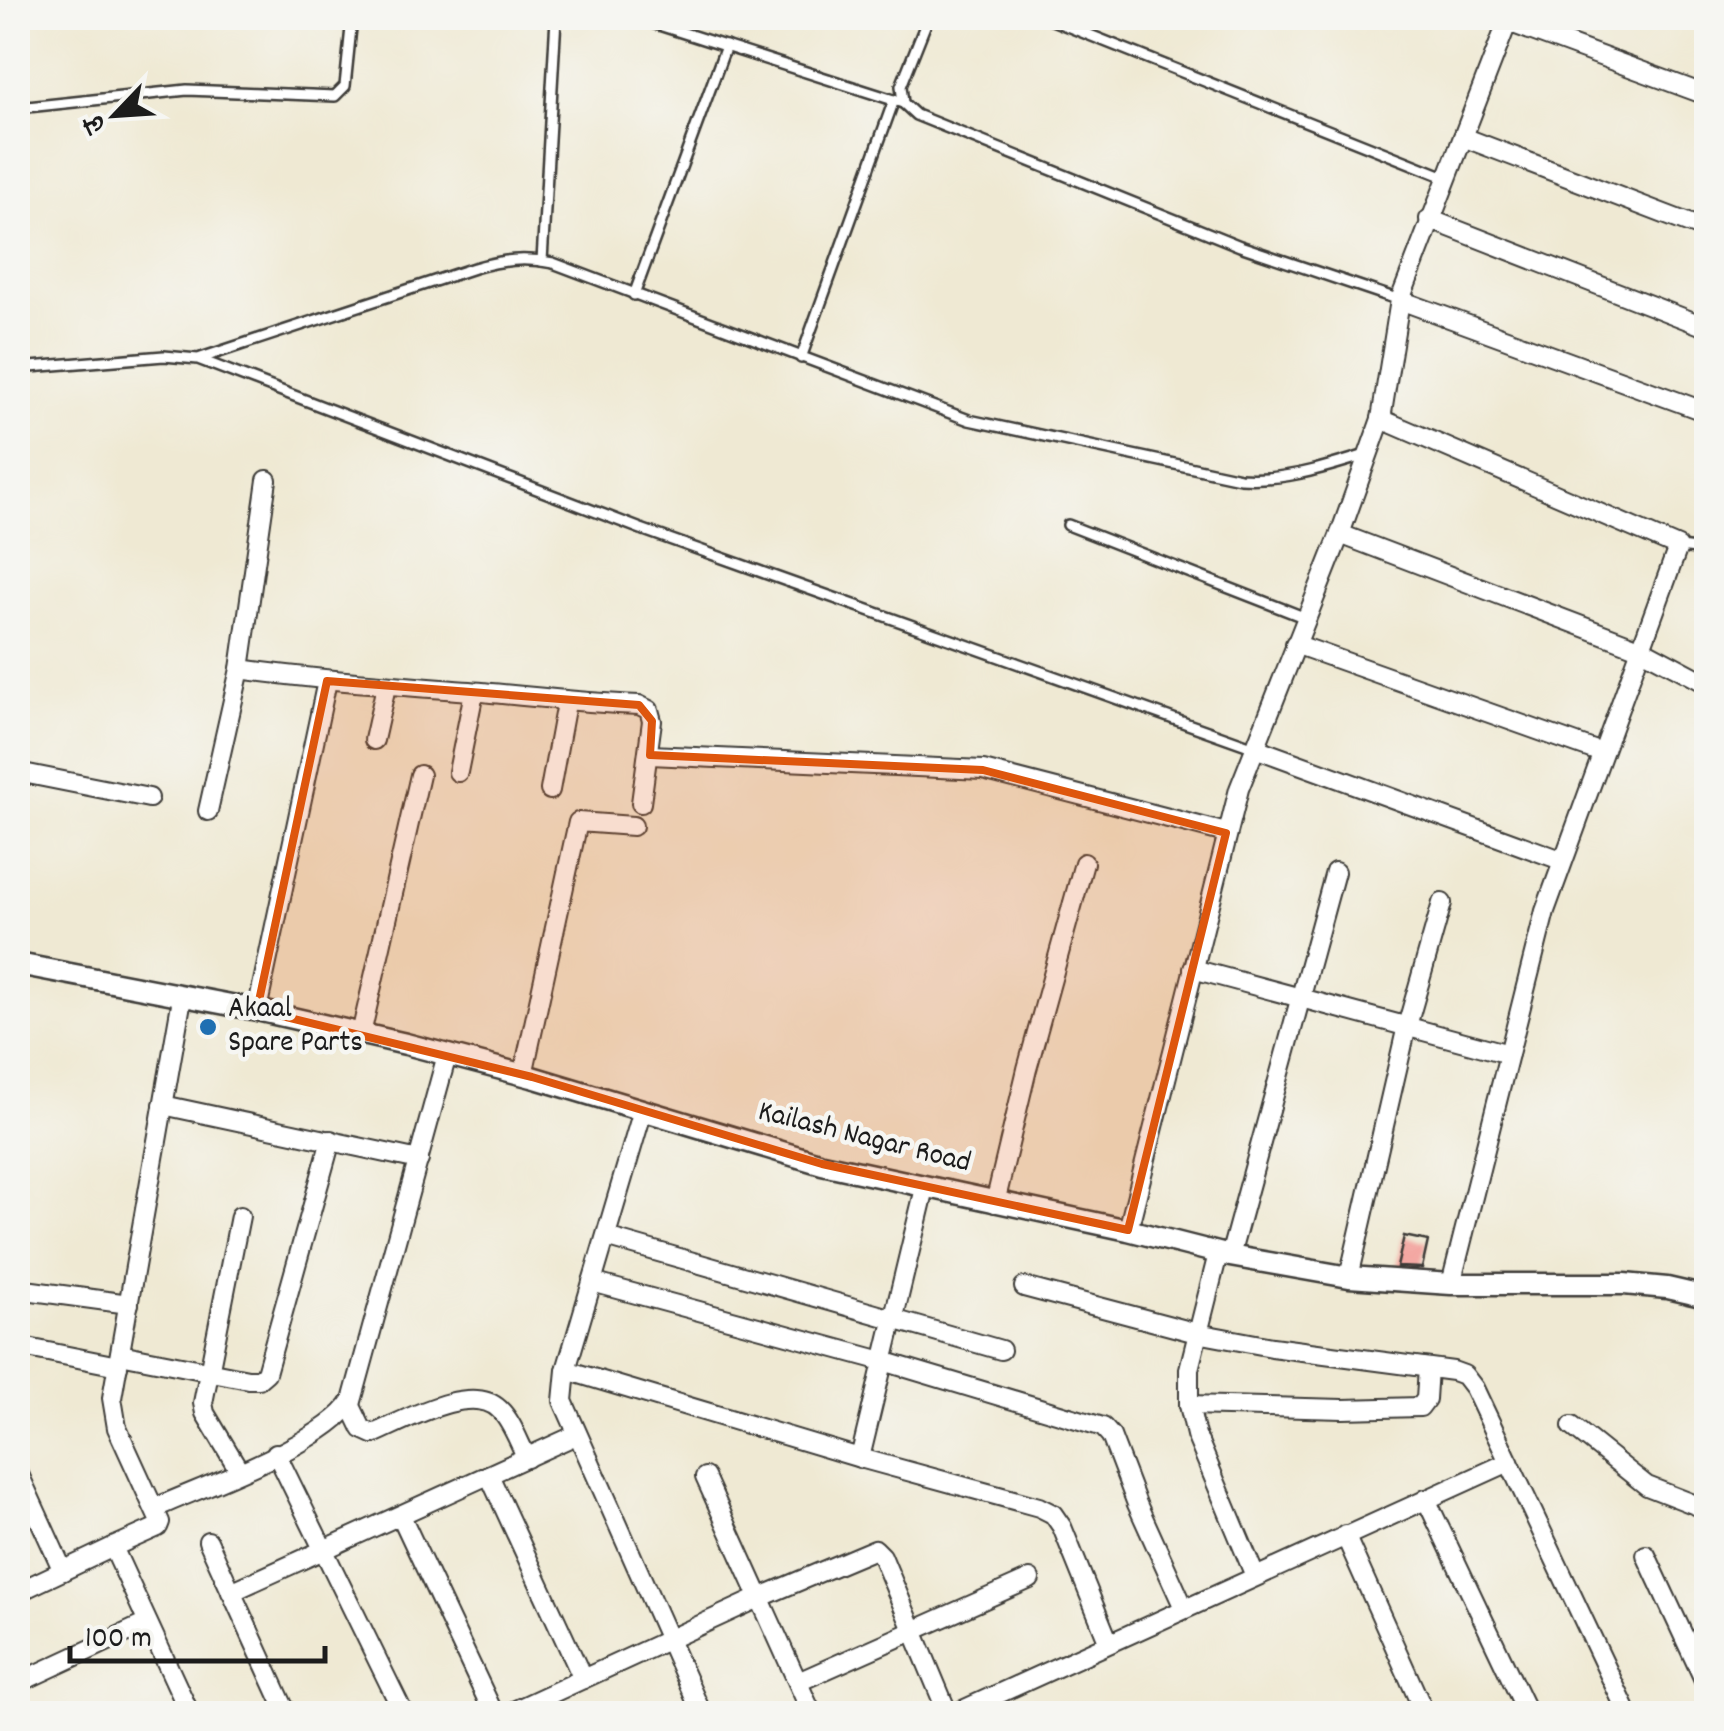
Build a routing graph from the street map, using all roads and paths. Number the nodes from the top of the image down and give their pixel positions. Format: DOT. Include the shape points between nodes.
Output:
graph roads {
  1 [pos="352,18"];
  2 [pos="556,18"];
  3 [pos="637,18"];
  4 [pos="928,18"];
  5 [pos="1047,18"];
  6 [pos="1504,19"];
  7 [pos="726,46"];
  8 [pos="1706,94"];
  9 [pos="899,102"];
  10 [pos="18,108"];
  11 [pos="1462,138"];
  12 [pos="1446,176"];
  13 [pos="1429,220"];
  14 [pos="1706,230"];
  15 [pos="542,260"];
  16 [pos="634,295"];
  17 [pos="1400,300"];
  18 [pos="1706,327"];
  19 [pos="801,358"];
  20 [pos="198,359"];
  21 [pos="18,368"];
  22 [pos="1704,404"];
  23 [pos="1381,419"];
  24 [pos="1368,454"];
  25 [pos="267,480"];
  26 [pos="1068,525"];
  27 [pos="1340,534"];
  28 [pos="1678,546"];
  29 [pos="1706,550"];
  30 [pos="1306,618"];
  31 [pos="1295,644"];
  32 [pos="1642,649"];
  33 [pos="240,669"];
  34 [pos="328,681"];
  35 [pos="1706,684"];
  36 [pos="386,686"];
  37 [pos="474,692"];
  38 [pos="566,703"];
  39 [pos="374,740"];
  40 [pos="1255,748"];
  41 [pos="1602,753"];
  42 [pos="650,755"];
  43 [pos="18,772"];
  44 [pos="458,772"];
  45 [pos="420,774"];
  46 [pos="550,790"];
  47 [pos="149,798"];
  48 [pos="641,803"];
  49 [pos="208,811"];
  50 [pos="633,826"];
  51 [pos="1226,833"];
  52 [pos="1561,860"];
  53 [pos="1084,863"];
  54 [pos="1335,872"];
  55 [pos="1442,903"];
  56 [pos="18,964"];
  57 [pos="1193,968"];
  58 [pos="1300,997"];
  59 [pos="182,998"];
  60 [pos="257,1010"];
  61 [pos="1407,1026"];
  62 [pos="361,1034"];
  63 [pos="1510,1054"];
  64 [pos="447,1055"];
  65 [pos="523,1075"];
  66 [pos="164,1105"];
  67 [pos="644,1110"];
  68 [pos="331,1140"];
  69 [pos="419,1160"];
  70 [pos="925,1188"];
  71 [pos="995,1202"];
  72 [pos="240,1216"];
  73 [pos="1128,1230"];
  74 [pos="606,1237"];
  75 [pos="1224,1255"];
  76 [pos="1349,1277"];
  77 [pos="592,1282"];
  78 [pos="1451,1284"];
  79 [pos="1024,1287"];
  80 [pos="18,1289"];
  81 [pos="1706,1297"];
  82 [pos="129,1304"];
  83 [pos="893,1319"];
  84 [pos="1197,1332"];
  85 [pos="18,1346"];
  86 [pos="1001,1350"];
  87 [pos="119,1360"];
  88 [pos="883,1361"];
  89 [pos="1428,1368"];
  90 [pos="208,1370"];
  91 [pos="566,1370"];
  92 [pos="350,1404"];
  93 [pos="1188,1405"];
  94 [pos="1572,1426"];
  95 [pos="576,1435"];
  96 [pos="276,1454"];
  97 [pos="526,1458"];
  98 [pos="860,1458"];
  99 [pos="1509,1462"];
  100 [pos="239,1470"];
  101 [pos="18,1472"];
  102 [pos="489,1474"];
  103 [pos="705,1478"];
  104 [pos="1426,1498"];
  105 [pos="155,1508"];
  106 [pos="1706,1509"];
  107 [pos="400,1516"];
  108 [pos="1345,1534"];
  109 [pos="208,1541"];
  110 [pos="114,1548"];
  111 [pos="326,1549"];
  112 [pos="1646,1554"];
  113 [pos="63,1571"];
  114 [pos="1255,1576"];
  115 [pos="1030,1579"];
  116 [pos="18,1592"];
  117 [pos="231,1592"];
  118 [pos="761,1597"];
  119 [pos="1184,1608"];
  120 [pos="147,1622"];
  121 [pos="912,1630"];
  122 [pos="668,1639"];
  123 [pos="1109,1643"];
  124 [pos="1701,1658"];
  125 [pos="582,1679"];
  126 [pos="798,1682"];
  127 [pos="18,1683"];
  128 [pos="1706,1684"];
  129 [pos="997,1705"];
  130 [pos="182,1711"];
  131 [pos="287,1714"];
  132 [pos="404,1714"];
  133 [pos="494,1714"];
  134 [pos="507,1714"];
  135 [pos="702,1714"];
  136 [pos="812,1714"];
  137 [pos="951,1714"];
  138 [pos="1425,1714"];
  139 [pos="1528,1714"];
  140 [pos="1628,1714"];
  1 -- 10 [label="lane" via="345,86 336,96 187,90"];
  2 -- 15 [label="lane"];
  3 -- 7 [label="lane"];
  4 -- 9 [label="lane"];
  5 -- 12 [label="lane"];
  6 -- 8 [label="street"];
  6 -- 11 [label="street"];
  7 -- 9 [label="lane"];
  7 -- 16 [label="lane"];
  9 -- 17 [label="lane" via="916,116 1240,246"];
  9 -- 19 [label="lane"];
  11 -- 12 [label="street"];
  11 -- 14 [label="street"];
  12 -- 13 [label="street"];
  13 -- 17 [label="street"];
  13 -- 18 [label="street"];
  15 -- 16 [label="lane"];
  15 -- 20 [label="lane" via="490,264"];
  16 -- 19 [label="lane"];
  17 -- 22 [label="street"];
  17 -- 23 [label="street"];
  19 -- 24 [label="lane" via="983,424 1240,478 1298,476"];
  20 -- 21 [label="lane"];
  20 -- 40 [label="lane" via="641,529"];
  23 -- 24 [label="street"];
  23 -- 28 [label="street"];
  24 -- 27 [label="street"];
  25 -- 33 [label="street"];
  26 -- 30 [label="lane"];
  27 -- 30 [label="street"];
  27 -- 32 [label="street"];
  28 -- 29 [label="lane"];
  28 -- 32 [label="street"];
  30 -- 31 [label="street"];
  31 -- 40 [label="street"];
  31 -- 41 [label="street"];
  32 -- 35 [label="street"];
  32 -- 41 [label="street"];
  33 -- 34 [label="street"];
  33 -- 49 [label="street"];
  34 -- 36 [label="street"];
  34 -- 60 [label="street"];
  36 -- 37 [label="street"];
  36 -- 39 [label="street"];
  37 -- 38 [label="street"];
  37 -- 44 [label="street"];
  38 -- 42 [label="street" via="648,710"];
  38 -- 46 [label="street"];
  40 -- 51 [label="street"];
  40 -- 52 [label="street"];
  41 -- 52 [label="street"];
  42 -- 48 [label="street"];
  42 -- 51 [label="street" via="983,770"];
  43 -- 47 [label="street"];
  45 -- 62 [label="street"];
  50 -- 65 [label="street" via="578,822"];
  51 -- 57 [label="street"];
  52 -- 63 [label="street"];
  53 -- 71 [label="street"];
  54 -- 58 [label="street"];
  55 -- 61 [label="street"];
  56 -- 59 [label="street, Kailash Nagar Road"];
  57 -- 58 [label="street"];
  57 -- 73 [label="street"];
  58 -- 61 [label="street"];
  58 -- 75 [label="street"];
  59 -- 60 [label="street, Kailash Nagar Road"];
  59 -- 66 [label="street"];
  60 -- 62 [label="street, Kailash Nagar Road"];
  61 -- 63 [label="street"];
  61 -- 76 [label="street"];
  62 -- 64 [label="street, Kailash Nagar Road"];
  63 -- 78 [label="street"];
  64 -- 65 [label="street, Kailash Nagar Road"];
  64 -- 69 [label="street"];
  65 -- 67 [label="street, Kailash Nagar Road"];
  66 -- 68 [label="street"];
  66 -- 82 [label="street"];
  67 -- 70 [label="street, Kailash Nagar Road"];
  67 -- 74 [label="street"];
  68 -- 69 [label="street"];
  68 -- 90 [label="street" via="266,1374 259,1379"];
  69 -- 92 [label="street"];
  70 -- 71 [label="street, Kailash Nagar Road"];
  70 -- 83 [label="street"];
  71 -- 73 [label="street, Kailash Nagar Road"];
  72 -- 90 [label="street"];
  73 -- 75 [label="street, Kailash Nagar Road"];
  74 -- 77 [label="street"];
  74 -- 83 [label="street"];
  75 -- 76 [label="street, Kailash Nagar Road"];
  75 -- 84 [label="street"];
  76 -- 78 [label="street, Kailash Nagar Road"];
  77 -- 88 [label="street"];
  77 -- 91 [label="street"];
  78 -- 81 [label="street, Kailash Nagar Road" via="1624,1284"];
  79 -- 84 [label="street"];
  80 -- 82 [label="street"];
  82 -- 87 [label="street"];
  83 -- 86 [label="street"];
  83 -- 88 [label="street"];
  84 -- 89 [label="street"];
  84 -- 93 [label="street"];
  85 -- 87 [label="street"];
  87 -- 90 [label="street"];
  87 -- 105 [label="street" via="112,1412"];
  88 -- 98 [label="street"];
  88 -- 119 [label="street" via="1103,1426"];
  89 -- 93 [label="street" via="1420,1407"];
  89 -- 99 [label="street" via="1464,1375"];
  90 -- 100 [label="street" via="205,1413"];
  91 -- 95 [label="street" via="563,1401"];
  91 -- 98 [label="street"];
  92 -- 96 [label="street" via="329,1427"];
  92 -- 97 [label="street" via="362,1429 373,1434 458,1399 487,1402 503,1414"];
  93 -- 114 [label="street"];
  94 -- 106 [label="street" via="1647,1486"];
  95 -- 97 [label="street"];
  95 -- 122 [label="street"];
  96 -- 100 [label="street"];
  96 -- 111 [label="street"];
  97 -- 102 [label="street"];
  98 -- 123 [label="street" via="1053,1514"];
  99 -- 104 [label="street"];
  99 -- 140 [label="street"];
  100 -- 105 [label="street"];
  101 -- 113 [label="street"];
  102 -- 107 [label="street"];
  102 -- 125 [label="street"];
  103 -- 118 [label="street"];
  104 -- 108 [label="street"];
  104 -- 139 [label="street"];
  105 -- 110 [label="street" via="158,1527"];
  107 -- 111 [label="street"];
  107 -- 133 [label="street"];
  108 -- 114 [label="street"];
  108 -- 138 [label="street"];
  109 -- 117 [label="street"];
  110 -- 113 [label="street"];
  110 -- 120 [label="street"];
  111 -- 117 [label="street"];
  111 -- 132 [label="street"];
  112 -- 124 [label="street"];
  113 -- 116 [label="street"];
  114 -- 119 [label="street"];
  115 -- 121 [label="street"];
  117 -- 131 [label="street"];
  118 -- 121 [label="street" via="875,1549"];
  118 -- 122 [label="street"];
  118 -- 126 [label="street"];
  119 -- 123 [label="street"];
  120 -- 127 [label="street"];
  120 -- 130 [label="street"];
  121 -- 126 [label="street"];
  121 -- 137 [label="street"];
  122 -- 125 [label="street"];
  122 -- 135 [label="street"];
  123 -- 129 [label="street"];
  124 -- 128 [label="street"];
  125 -- 134 [label="street"];
  126 -- 136 [label="street"];
  129 -- 137 [label="street"];
}
